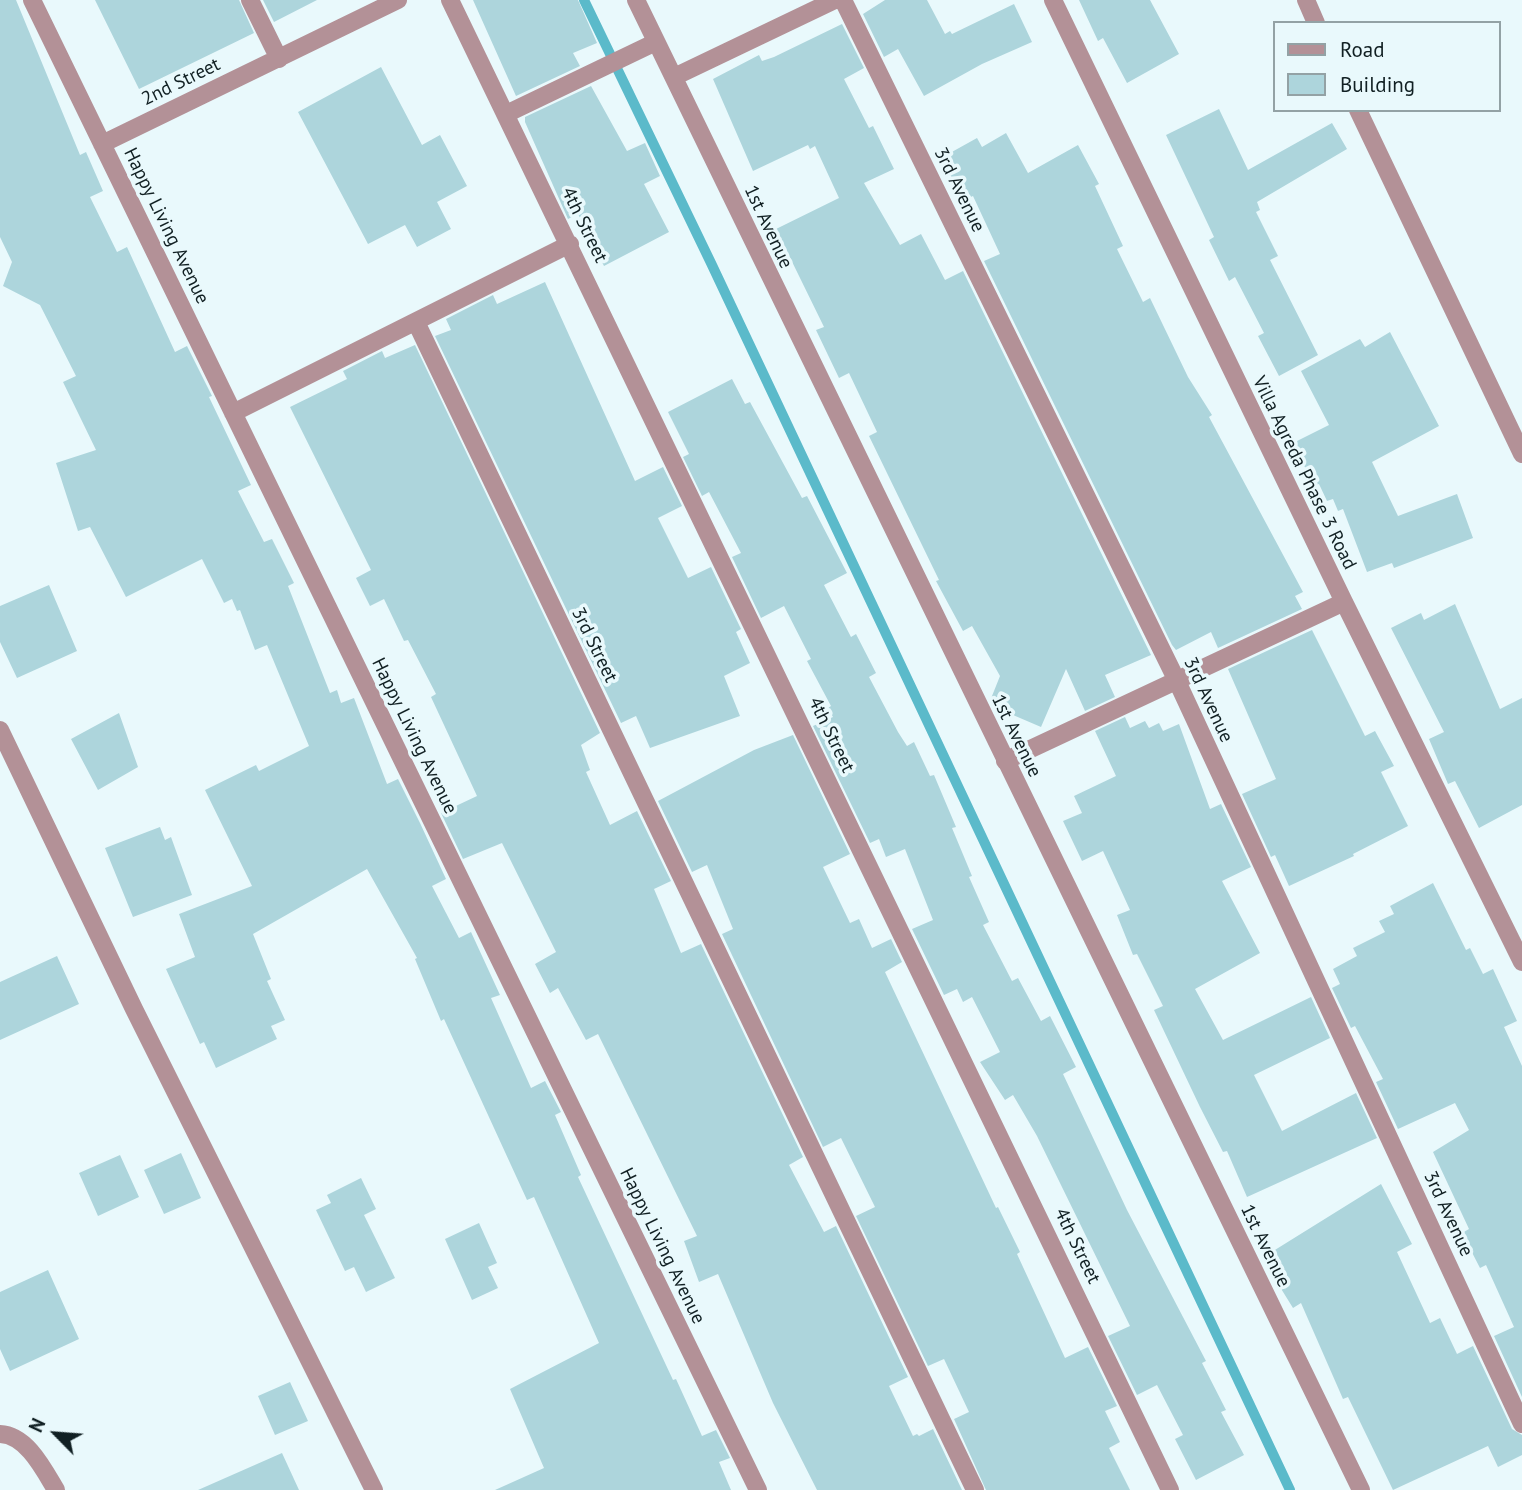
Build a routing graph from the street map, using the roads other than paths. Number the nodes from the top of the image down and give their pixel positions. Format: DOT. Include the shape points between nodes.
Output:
graph roads {
  1 [pos="32,0"];
  2 [pos="250,0"];
  3 [pos="398,0"];
  4 [pos="450,0"];
  5 [pos="636,0"];
  6 [pos="835,0"];
  7 [pos="843,0"];
  8 [pos="1053,0"];
  9 [pos="1306,0"];
  10 [pos="1316,21"];
  11 [pos="656,42"];
  12 [pos="279,59"];
  13 [pos="674,77"];
  14 [pos="1359,112"];
  15 [pos="506,114"];
  16 [pos="102,144"];
  17 [pos="570,243"];
  18 [pos="416,322"];
  19 [pos="233,413"];
  20 [pos="1522,454"];
  21 [pos="1344,603"];
  22 [pos="1176,679"];
  23 [pos="0,730"];
  24 [pos="1005,761"];
  25 [pos="1522,962"];
  26 [pos="1522,1424"];
  27 [pos="0,1434"];
  28 [pos="56,1490"];
  29 [pos="374,1490"];
  30 [pos="758,1490"];
  31 [pos="975,1490"];
  32 [pos="1170,1490"];
  33 [pos="1361,1490"];
  1 -- 16 [label="street, Happy Living Avenue"];
  2 -- 12 [label="street"];
  3 -- 12 [label="street, 2nd Street"];
  4 -- 15 [label="street, 4th Street"];
  5 -- 11 [label="street, 1st Avenue"];
  6 -- 13 [label="street"];
  7 -- 22 [label="street, 3rd Avenue"];
  8 -- 21 [label="street, Villa Agreda Phase 3 Road"];
  9 -- 10 [label="street"];
  11 -- 13 [label="street, 1st Avenue"];
  11 -- 15 [label="street"];
  12 -- 16 [label="street, 2nd Street"];
  13 -- 24 [label="street, 1st Avenue"];
  14 -- 20 [label="street"];
  15 -- 17 [label="street, 4th Street"];
  16 -- 19 [label="street, Happy Living Avenue"];
  17 -- 18 [label="street"];
  17 -- 32 [label="street, 4th Street"];
  18 -- 19 [label="street"];
  18 -- 31 [label="street, 3rd Street"];
  19 -- 30 [label="street, Happy Living Avenue"];
  21 -- 22 [label="street"];
  21 -- 25 [label="street, Villa Agreda Phase 3 Road"];
  22 -- 24 [label="street"];
  22 -- 26 [label="street, 3rd Avenue"];
  23 -- 29 [label="street"];
  24 -- 33 [label="street, 1st Avenue"];
  27 -- 28 [label="street" via="19,1441 36,1458"];
}
